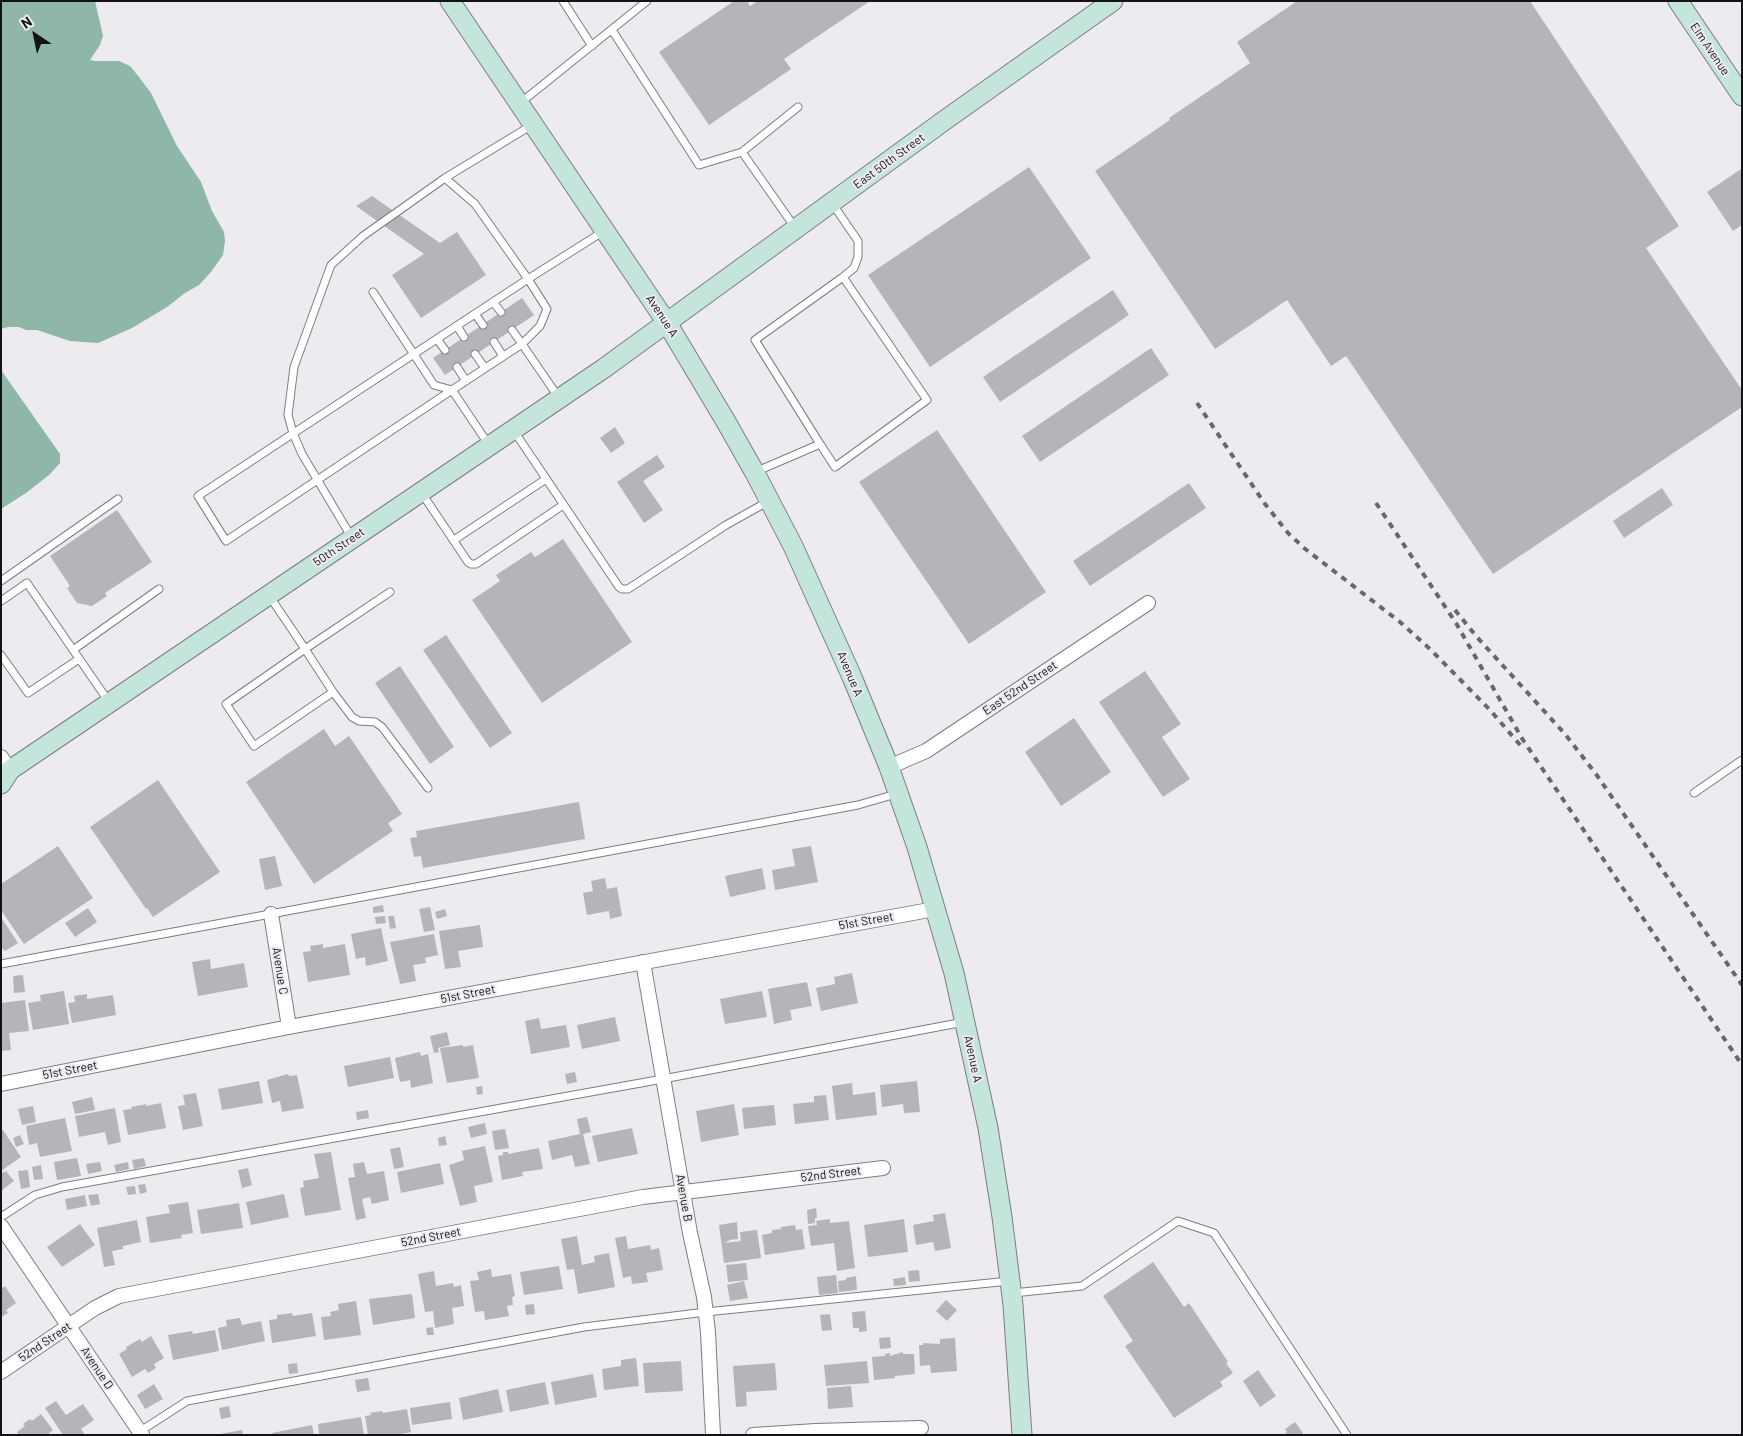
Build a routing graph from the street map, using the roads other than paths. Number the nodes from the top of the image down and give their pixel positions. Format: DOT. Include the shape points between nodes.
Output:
graph roads {
  1 [pos="450,1"];
  2 [pos="563,1"];
  3 [pos="647,1"];
  4 [pos="1112,1"];
  5 [pos="1678,1"];
  6 [pos="612,30"];
  7 [pos="592,46"];
  8 [pos="1742,96"];
  9 [pos="519,104"];
  10 [pos="798,107"];
  11 [pos="533,125"];
  12 [pos="742,152"];
  13 [pos="445,178"];
  14 [pos="832,203"];
  15 [pos="796,229"];
  16 [pos="604,230"];
  17 [pos="843,277"];
  18 [pos="528,279"];
  19 [pos="373,292"];
  20 [pos="493,302"];
  21 [pos="501,312"];
  22 [pos="476,314"];
  23 [pos="667,324"];
  24 [pos="483,325"];
  25 [pos="457,326"];
  26 [pos="512,330"];
  27 [pos="464,337"];
  28 [pos="438,338"];
  29 [pos="494,342"];
  30 [pos="522,344"];
  31 [pos="445,350"];
  32 [pos="414,354"];
  33 [pos="476,354"];
  34 [pos="503,356"];
  35 [pos="456,367"];
  36 [pos="485,368"];
  37 [pos="466,381"];
  38 [pos="452,390"];
  39 [pos="559,398"];
  40 [pos="513,430"];
  41 [pos="293,433"];
  42 [pos="820,444"];
  43 [pos="489,446"];
  44 [pos="755,472"];
  45 [pos="316,479"];
  46 [pos="546,479"];
  47 [pos="421,492"];
  48 [pos="118,499"];
  49 [pos="770,500"];
  50 [pos="563,504"];
  51 [pos="352,538"];
  52 [pos="454,540"];
  53 [pos="1,581"];
  54 [pos="159,589"];
  55 [pos="390,592"];
  56 [pos="268,594"];
  57 [pos="1,601"];
  58 [pos="1148,603"];
  59 [pos="305,649"];
  60 [pos="73,650"];
  61 [pos="1,655"];
  62 [pos="79,659"];
  63 [pos="334,692"];
  64 [pos="109,702"];
  65 [pos="1742,760"];
  66 [pos="889,767"];
  67 [pos="3,770"];
  68 [pos="428,788"];
  69 [pos="899,793"];
  70 [pos="1694,793"];
  71 [pos="935,909"];
  72 [pos="271,914"];
  73 [pos="643,962"];
  74 [pos="1,964"];
  75 [pos="965,1022"];
  76 [pos="289,1028"];
  77 [pos="663,1079"];
  78 [pos="1,1084"];
  79 [pos="883,1168"];
  80 [pos="683,1193"];
  81 [pos="1,1216"];
  82 [pos="1,1226"];
  83 [pos="1011,1287"];
  84 [pos="706,1312"];
  85 [pos="69,1326"];
  86 [pos="1,1372"];
  87 [pos="921,1428"];
  88 [pos="139,1434"];
  89 [pos="712,1435"];
  90 [pos="753,1435"];
  91 [pos="1022,1435"];
  92 [pos="1347,1435"];
  1 -- 9 [label="main road, Avenue A"];
  2 -- 7 [label="lane"];
  3 -- 6 [label="lane"];
  4 -- 14 [label="main road, East 50th Street"];
  5 -- 8 [label="main road, Elm Avenue"];
  6 -- 7 [label="lane"];
  6 -- 12 [label="lane" via="699,165"];
  7 -- 9 [label="lane"];
  9 -- 11 [label="main road, Avenue A"];
  10 -- 12 [label="lane"];
  11 -- 13 [label="lane"];
  11 -- 16 [label="main road, Avenue A"];
  12 -- 15 [label="lane"];
  13 -- 18 [label="lane" via="474,204"];
  13 -- 41 [label="lane" via="363,236 330,265 294,367 288,415"];
  14 -- 15 [label="main road, East 50th Street"];
  14 -- 17 [label="lane" via="858,241 854,268"];
  15 -- 23 [label="main road, East 50th Street"];
  16 -- 18 [label="lane"];
  16 -- 23 [label="main road, Avenue A"];
  17 -- 42 [label="lane" via="755,340"];
  17 -- 42 [label="lane" via="927,400 835,467"];
  18 -- 20 [label="lane"];
  18 -- 30 [label="lane" via="547,308 540,326"];
  19 -- 32 [label="lane"];
  20 -- 21 [label="lane"];
  20 -- 22 [label="lane"];
  22 -- 24 [label="lane"];
  22 -- 25 [label="lane"];
  23 -- 39 [label="main road, 50th Street"];
  23 -- 44 [label="main road, Avenue A"];
  25 -- 27 [label="lane"];
  25 -- 28 [label="lane"];
  26 -- 30 [label="lane"];
  28 -- 31 [label="lane"];
  28 -- 32 [label="lane"];
  29 -- 34 [label="lane"];
  30 -- 34 [label="lane"];
  30 -- 39 [label="lane"];
  32 -- 38 [label="lane" via="434,385"];
  32 -- 41 [label="lane"];
  33 -- 36 [label="lane"];
  34 -- 36 [label="lane"];
  35 -- 37 [label="lane"];
  36 -- 37 [label="lane"];
  37 -- 38 [label="lane"];
  38 -- 43 [label="lane"];
  38 -- 45 [label="lane"];
  39 -- 40 [label="main road, 50th Street"];
  40 -- 43 [label="main road, 50th Street"];
  40 -- 46 [label="lane"];
  41 -- 45 [label="lane"];
  41 -- 45 [label="lane" via="198,496 226,541"];
  42 -- 44 [label="lane"];
  43 -- 47 [label="main road, 50th Street"];
  44 -- 49 [label="main road, Avenue A"];
  45 -- 51 [label="lane"];
  46 -- 50 [label="lane"];
  46 -- 52 [label="lane"];
  47 -- 51 [label="main road, 50th Street"];
  47 -- 52 [label="lane"];
  48 -- 53 [label="lane"];
  49 -- 50 [label="lane" via="622,589"];
  49 -- 66 [label="main road, Avenue A" via="822,609"];
  50 -- 52 [label="lane" via="476,564 468,562"];
  51 -- 56 [label="main road, 50th Street"];
  54 -- 60 [label="lane"];
  55 -- 59 [label="lane"];
  56 -- 59 [label="lane"];
  56 -- 64 [label="main road, 50th Street"];
  57 -- 60 [label="lane" via="26,583"];
  58 -- 66 [label="street, East 52nd Street" via="926,751"];
  59 -- 63 [label="lane"];
  59 -- 63 [label="lane" via="226,704 230,711 254,746"];
  60 -- 62 [label="lane"];
  61 -- 62 [label="lane" via="28,693"];
  62 -- 64 [label="lane"];
  63 -- 68 [label="lane" via="352,717 375,722 382,727"];
  64 -- 67 [label="main road, 50th Street"];
  65 -- 70 [label="lane"];
  66 -- 69 [label="main road, Avenue A"];
  69 -- 71 [label="main road, Avenue A"];
  69 -- 72 [label="lane" via="858,805"];
  71 -- 73 [label="street, 51st Street"];
  71 -- 75 [label="main road, Avenue A"];
  72 -- 74 [label="lane"];
  72 -- 76 [label="street, Avenue C"];
  73 -- 76 [label="street, 51st Street"];
  73 -- 77 [label="street, Avenue B"];
  75 -- 77 [label="lane"];
  75 -- 83 [label="main road, Avenue A" via="988,1128"];
  76 -- 78 [label="street, 51st Street"];
  77 -- 80 [label="street, Avenue B"];
  77 -- 81 [label="lane" via="62,1187 35,1195"];
  79 -- 80 [label="street, 52nd Street"];
  80 -- 84 [label="street, Avenue B"];
  80 -- 85 [label="street, 52nd Street" via="634,1199 128,1294 95,1308"];
  82 -- 85 [label="street, Avenue D"];
  83 -- 84 [label="lane"];
  83 -- 91 [label="main road, Avenue A"];
  83 -- 92 [label="lane" via="1082,1286 1178,1221 1214,1232"];
  84 -- 88 [label="lane" via="584,1327 188,1400"];
  84 -- 89 [label="street, Avenue B"];
  85 -- 86 [label="street, 52nd Street"];
  85 -- 88 [label="street, Avenue D"];
  87 -- 90 [label="street"];
}
